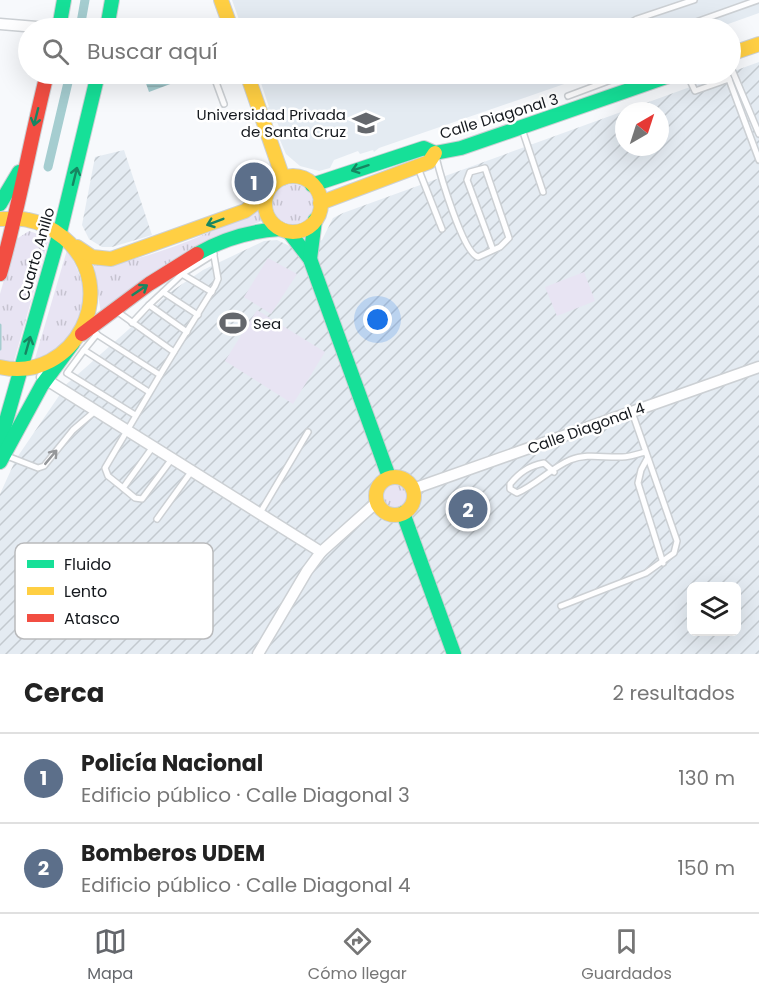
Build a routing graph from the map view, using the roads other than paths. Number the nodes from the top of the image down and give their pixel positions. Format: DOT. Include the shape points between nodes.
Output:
graph roads {
  1 [pos="64,0"];
  2 [pos="112,0"];
  3 [pos="222,0"];
  4 [pos="694,0"];
  5 [pos="758,0"];
  6 [pos="61,18"];
  7 [pos="109,18"];
  8 [pos="228,18"];
  9 [pos="640,18"];
  10 [pos="707,18"];
  11 [pos="0,24"];
  12 [pos="18,25"];
  13 [pos="759,44"];
  14 [pos="741,50"];
  15 [pos="45,84"];
  16 [pos="96,84"];
  17 [pos="217,84"];
  18 [pos="250,84"];
  19 [pos="600,84"];
  20 [pos="637,84"];
  21 [pos="692,84"];
  22 [pos="710,84"];
  23 [pos="731,84"];
  24 [pos="738,84"];
  25 [pos="568,96"];
  26 [pos="224,104"];
  27 [pos="522,129"];
  28 [pos="759,134"];
  29 [pos="435,153"];
  30 [pos="390,159"];
  31 [pos="759,160"];
  32 [pos="25,161"];
  33 [pos="417,166"];
  34 [pos="395,175"];
  35 [pos="283,178"];
  36 [pos="312,185"];
  37 [pos="543,192"];
  38 [pos="266,195"];
  39 [pos="1,201"];
  40 [pos="320,203"];
  41 [pos="16,218"];
  42 [pos="0,219"];
  43 [pos="315,220"];
  44 [pos="442,229"];
  45 [pos="284,230"];
  46 [pos="60,232"];
  47 [pos="74,245"];
  48 [pos="213,250"];
  49 [pos="493,250"];
  50 [pos="310,259"];
  51 [pos="0,274"];
  52 [pos="182,274"];
  53 [pos="163,292"];
  54 [pos="212,292"];
  55 [pos="149,305"];
  56 [pos="113,309"];
  57 [pos="198,315"];
  58 [pos="132,323"];
  59 [pos="188,332"];
  60 [pos="84,339"];
  61 [pos="174,352"];
  62 [pos="0,367"];
  63 [pos="759,367"];
  64 [pos="27,370"];
  65 [pos="67,373"];
  66 [pos="160,375"];
  67 [pos="45,380"];
  68 [pos="57,388"];
  69 [pos="150,392"];
  70 [pos="94,412"];
  71 [pos="632,412"];
  72 [pos="135,415"];
  73 [pos="126,432"];
  74 [pos="308,432"];
  75 [pos="152,448"];
  76 [pos="1,453"];
  77 [pos="646,456"];
  78 [pos="171,460"];
  79 [pos="191,472"];
  80 [pos="554,472"];
  81 [pos="389,477"];
  82 [pos="123,488"];
  83 [pos="413,489"];
  84 [pos="377,502"];
  85 [pos="403,513"];
  86 [pos="259,514"];
  87 [pos="157,519"];
  88 [pos="321,552"];
  89 [pos="663,563"];
  90 [pos="561,606"];
  91 [pos="258,654"];
  92 [pos="454,654"];
  1 -- 6 [label="main road"];
  2 -- 7 [label="main road"];
  3 -- 8 [label="main road"];
  4 -- 9 [label="lane"];
  5 -- 10 [label="lane"];
  11 -- 12 [label="street"];
  13 -- 14 [label="main road"];
  15 -- 32 [label="main road, Cuarto Anillo, one-way"];
  46 -- 16 [label="main road, Cuarto Anillo, one-way"];
  17 -- 26 [label="lane"];
  18 -- 35 [label="main road"];
  19 -- 25 [label="lane"];
  20 -- 27 [label="main road, Calle Diagonal 3"];
  21 -- 22 [label="lane" via="695,91"];
  23 -- 31 [label="lane"];
  24 -- 28 [label="lane"];
  27 -- 29 [label="main road, Calle Diagonal 3"];
  27 -- 37 [label="lane"];
  29 -- 30 [label="main road, Calle Diagonal 3" via="424,147"];
  29 -- 33 [label="main road, Calle Diagonal 3" via="429,162"];
  29 -- 49 [label="lane" via="440,177 468,249 478,257"];
  30 -- 34 [label="main road"];
  30 -- 36 [label="main road, Calle Diagonal 3, one-way"];
  32 -- 39 [label="main road"];
  32 -- 41 [label="main road, Cuarto Anillo"];
  33 -- 34 [label="main road, Calle Diagonal 3"];
  33 -- 44 [label="lane"];
  34 -- 40 [label="main road, Calle Diagonal 3"];
  35 -- 36 [label="main road" via="299,177"];
  35 -- 38 [label="main road"];
  36 -- 40 [label="main road"];
  38 -- 45 [label="main road" via="267,214"];
  38 -- 47 [label="main road, one-way" via="245,211 111,259 92,257"];
  40 -- 43 [label="main road"];
  41 -- 42 [label="main road"];
  41 -- 46 [label="main road"];
  41 -- 51 [label="main road, Cuarto Anillo"];
  43 -- 45 [label="main road" via="304,230"];
  43 -- 50 [label="main road"];
  45 -- 48 [label="main road" via="254,229"];
  45 -- 50 [label="main road"];
  46 -- 47 [label="main road"];
  64 -- 46 [label="main road, Cuarto Anillo, one-way"];
  47 -- 60 [label="main road" via="87,268 91,294"];
  48 -- 52 [label="lane"];
  48 -- 54 [label="lane" via="218,279"];
  56 -- 48 [label="main road, one-way" via="151,283"];
  49 -- 49 [label="lane" via="509,238 488,173 480,167 470,172 467,180"];
  50 -- 81 [label="main road"];
  52 -- 53 [label="lane"];
  52 -- 54 [label="lane"];
  53 -- 55 [label="lane"];
  53 -- 57 [label="lane"];
  54 -- 57 [label="lane"];
  55 -- 58 [label="lane"];
  55 -- 59 [label="lane"];
  56 -- 58 [label="lane"];
  56 -- 60 [label="main road"];
  57 -- 59 [label="lane"];
  58 -- 61 [label="lane"];
  59 -- 61 [label="lane"];
  60 -- 64 [label="main road"];
  60 -- 65 [label="lane"];
  60 -- 66 [label="lane"];
  60 -- 67 [label="main road"];
  60 -- 69 [label="lane"];
  61 -- 66 [label="lane"];
  62 -- 64 [label="main road"];
  63 -- 71 [label="street, Calle Diagonal 4"];
  64 -- 67 [label="street"];
  64 -- 76 [label="main road, Cuarto Anillo"];
  65 -- 68 [label="lane"];
  65 -- 72 [label="lane"];
  66 -- 69 [label="lane"];
  67 -- 68 [label="street"];
  67 -- 76 [label="main road"];
  68 -- 70 [label="street"];
  69 -- 72 [label="lane"];
  70 -- 73 [label="street"];
  76 -- 70 [label="lane, one-way" via="38,468 44,466 73,430"];
  71 -- 77 [label="lane"];
  71 -- 83 [label="street, Calle Diagonal 4"];
  72 -- 73 [label="lane"];
  73 -- 75 [label="street"];
  73 -- 82 [label="lane" via="105,468 108,476"];
  74 -- 86 [label="lane"];
  75 -- 78 [label="street"];
  75 -- 82 [label="lane"];
  77 -- 80 [label="lane" via="594,455 570,460"];
  77 -- 89 [label="lane" via="638,483"];
  77 -- 89 [label="lane" via="677,541 674,553"];
  78 -- 79 [label="street"];
  78 -- 82 [label="lane" via="142,498 135,498"];
  79 -- 86 [label="street"];
  79 -- 87 [label="lane"];
  80 -- 80 [label="lane" via="517,493 510,489 521,472 535,465 544,463"];
  81 -- 83 [label="main road" via="401,477"];
  81 -- 84 [label="main road" via="376,490"];
  83 -- 85 [label="main road" via="411,506"];
  84 -- 85 [label="main road" via="385,512"];
  84 -- 88 [label="street"];
  85 -- 92 [label="main road"];
  86 -- 88 [label="street"];
  88 -- 91 [label="street" via="293,591"];
  89 -- 90 [label="lane"];
}
